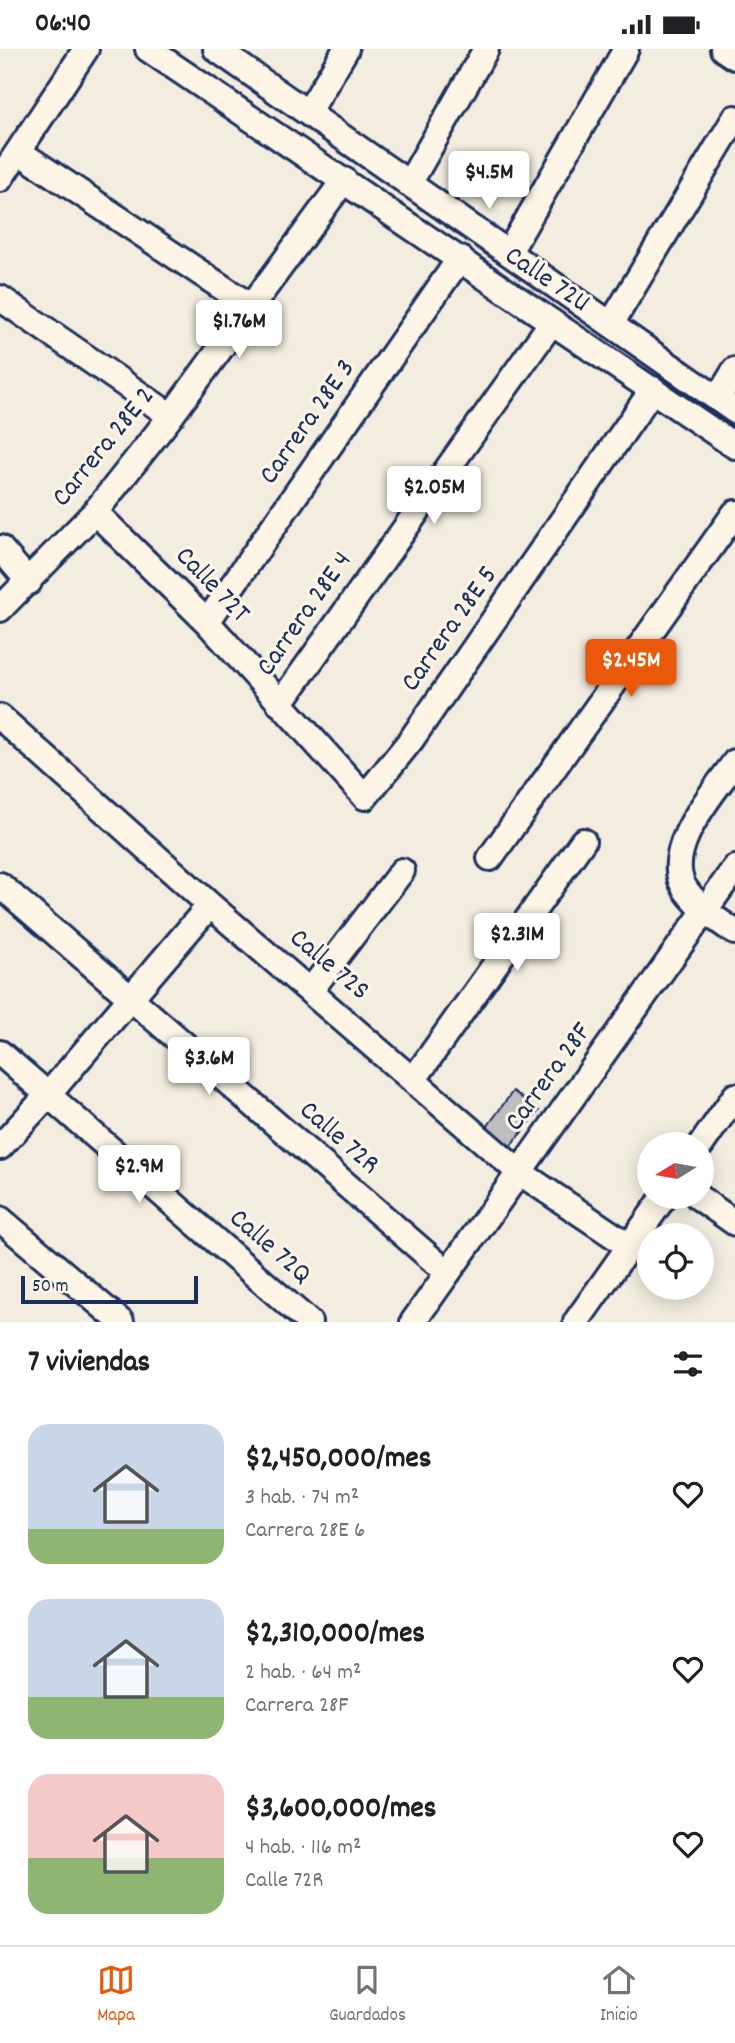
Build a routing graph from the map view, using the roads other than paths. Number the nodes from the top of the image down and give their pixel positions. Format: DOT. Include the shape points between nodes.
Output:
graph roads {
  1 [pos="86,49"];
  2 [pos="148,49"];
  3 [pos="216,49"];
  4 [pos="346,49"];
  5 [pos="486,49"];
  6 [pos="626,49"];
  7 [pos="723,49"];
  8 [pos="735,57"];
  9 [pos="309,113"];
  10 [pos="735,118"];
  11 [pos="19,152"];
  12 [pos="0,179"];
  13 [pos="344,180"];
  14 [pos="409,184"];
  15 [pos="509,252"];
  16 [pos="460,258"];
  17 [pos="0,298"];
  18 [pos="250,306"];
  19 [pos="552,322"];
  20 [pos="611,324"];
  21 [pos="735,369"];
  22 [pos="653,389"];
  23 [pos="727,404"];
  24 [pos="171,416"];
  25 [pos="735,446"];
  26 [pos="95,512"];
  27 [pos="735,513"];
  28 [pos="0,548"];
  29 [pos="29,582"];
  30 [pos="0,609"];
  31 [pos="207,622"];
  32 [pos="280,704"];
  33 [pos="0,717"];
  34 [pos="735,762"];
  35 [pos="365,797"];
  36 [pos="583,841"];
  37 [pos="490,858"];
  38 [pos="735,869"];
  39 [pos="402,871"];
  40 [pos="0,885"];
  41 [pos="210,905"];
  42 [pos="705,912"];
  43 [pos="735,932"];
  44 [pos="311,990"];
  45 [pos="131,999"];
  46 [pos="0,1053"];
  47 [pos="414,1079"];
  48 [pos="48,1095"];
  49 [pos="735,1096"];
  50 [pos="710,1132"];
  51 [pos="0,1147"];
  52 [pos="519,1172"];
  53 [pos="714,1208"];
  54 [pos="655,1209"];
  55 [pos="0,1219"];
  56 [pos="735,1223"];
  57 [pos="629,1246"];
  58 [pos="448,1273"];
  59 [pos="579,1321"];
  60 [pos="121,1322"];
  61 [pos="309,1322"];
  62 [pos="413,1322"];
  1 -- 11 [label="street"];
  2 -- 13 [label="street, Calle 72U"];
  3 -- 9 [label="street, Calle 72U"];
  4 -- 9 [label="street"];
  5 -- 14 [label="street"];
  6 -- 15 [label="street"];
  7 -- 8 [label="street"];
  9 -- 14 [label="street, Calle 72U"];
  10 -- 20 [label="street"];
  11 -- 12 [label="street"];
  11 -- 18 [label="street"];
  13 -- 16 [label="street, Calle 72U"];
  13 -- 18 [label="street, Carrera 28E 2"];
  14 -- 15 [label="street, Calle 72U"];
  15 -- 20 [label="street, Calle 72U"];
  16 -- 19 [label="street, Calle 72U"];
  16 -- 31 [label="street, Carrera 28E 3"];
  17 -- 24 [label="street"];
  18 -- 24 [label="street, Carrera 28E 2"];
  19 -- 22 [label="street, Calle 72U"];
  19 -- 32 [label="street, Carrera 28E 4"];
  20 -- 23 [label="street, Calle 72U"];
  21 -- 23 [label="street"];
  22 -- 25 [label="street, Calle 72U"];
  22 -- 35 [label="street, Carrera 28E 5" via="411,740"];
  24 -- 26 [label="street, Carrera 28E 2"];
  26 -- 29 [label="street, Carrera 28E 2"];
  26 -- 31 [label="street, Calle 72T"];
  27 -- 37 [label="street"];
  28 -- 29 [label="street"];
  29 -- 30 [label="street, Carrera 28E 2"];
  31 -- 32 [label="street, Calle 72T"];
  32 -- 35 [label="street, Calle 72T"];
  33 -- 41 [label="street, Calle 72S"];
  34 -- 42 [label="street" via="684,837 680,852 684,888"];
  36 -- 47 [label="street"];
  38 -- 42 [label="street, Carrera 28F"];
  39 -- 44 [label="street"];
  40 -- 45 [label="street, Calle 72R"];
  41 -- 44 [label="street, Calle 72S"];
  41 -- 45 [label="street"];
  42 -- 43 [label="street"];
  42 -- 52 [label="street, Carrera 28F"];
  44 -- 47 [label="street, Calle 72S"];
  45 -- 48 [label="street"];
  45 -- 58 [label="street, Calle 72R"];
  46 -- 48 [label="street, Calle 72Q"];
  47 -- 52 [label="street, Calle 72S"];
  48 -- 51 [label="street"];
  48 -- 61 [label="street, Calle 72Q"];
  49 -- 50 [label="street"];
  52 -- 57 [label="street, Calle 72S"];
  52 -- 58 [label="street, Carrera 28F"];
  53 -- 56 [label="street"];
  54 -- 57 [label="street"];
  55 -- 60 [label="street"];
  57 -- 59 [label="street"];
  58 -- 62 [label="street, Carrera 28F"];
}
